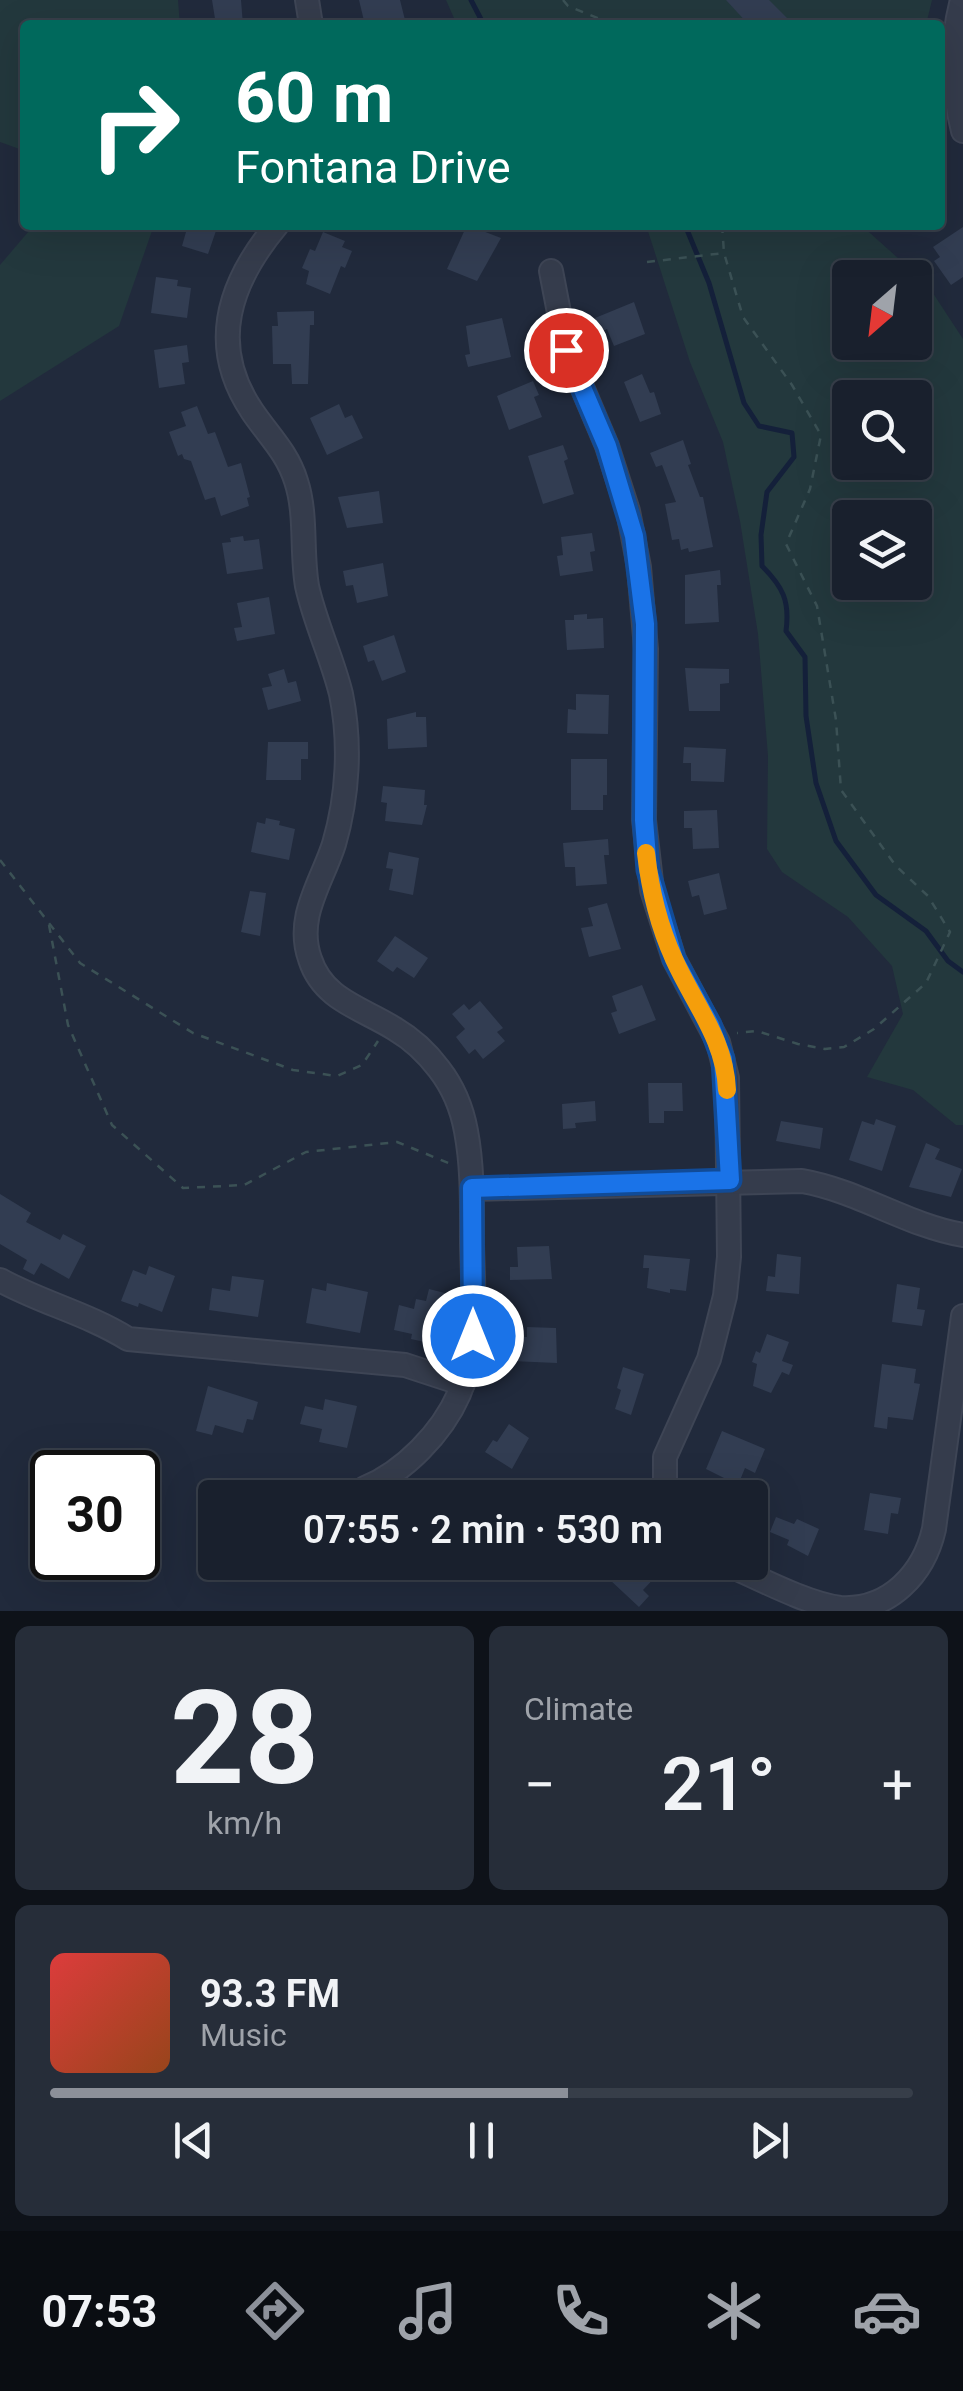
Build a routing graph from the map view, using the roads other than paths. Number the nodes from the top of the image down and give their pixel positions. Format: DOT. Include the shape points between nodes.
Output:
graph roads {
  1 [pos="962,0"];
  2 [pos="963,132"];
  3 [pos="273,230"];
  4 [pos="552,271"];
  5 [pos="730,1180"];
  6 [pos="472,1188"];
  7 [pos="963,1236"];
  8 [pos="0,1280"];
  9 [pos="963,1316"];
  10 [pos="463,1384"];
  11 [pos="380,1480"];
  12 [pos="665,1480"];
  13 [pos="766,1580"];
  1 -- 2 [label="street" via="953,88"];
  3 -- 6 [label="street" via="240,278 228,334 240,389 297,482 306,582 345,720 344,794 334,844 309,904 309,958 337,998 410,1039 438,1067 465,1127"];
  4 -- 5 [label="street" via="566,350 607,446 634,536 645,624 648,870 674,959 723,1059"];
  5 -- 6 [label="street"];
  5 -- 7 [label="street" via="822,1184"];
  5 -- 12 [label="street" via="730,1258 718,1328 665,1457"];
  6 -- 10 [label="street" via="473,1336"];
  8 -- 10 [label="street" via="128,1339 404,1365"];
  9 -- 13 [label="street" via="934,1529 913,1577 880,1602 842,1608"];
  10 -- 11 [label="street" via="442,1424"];
}
